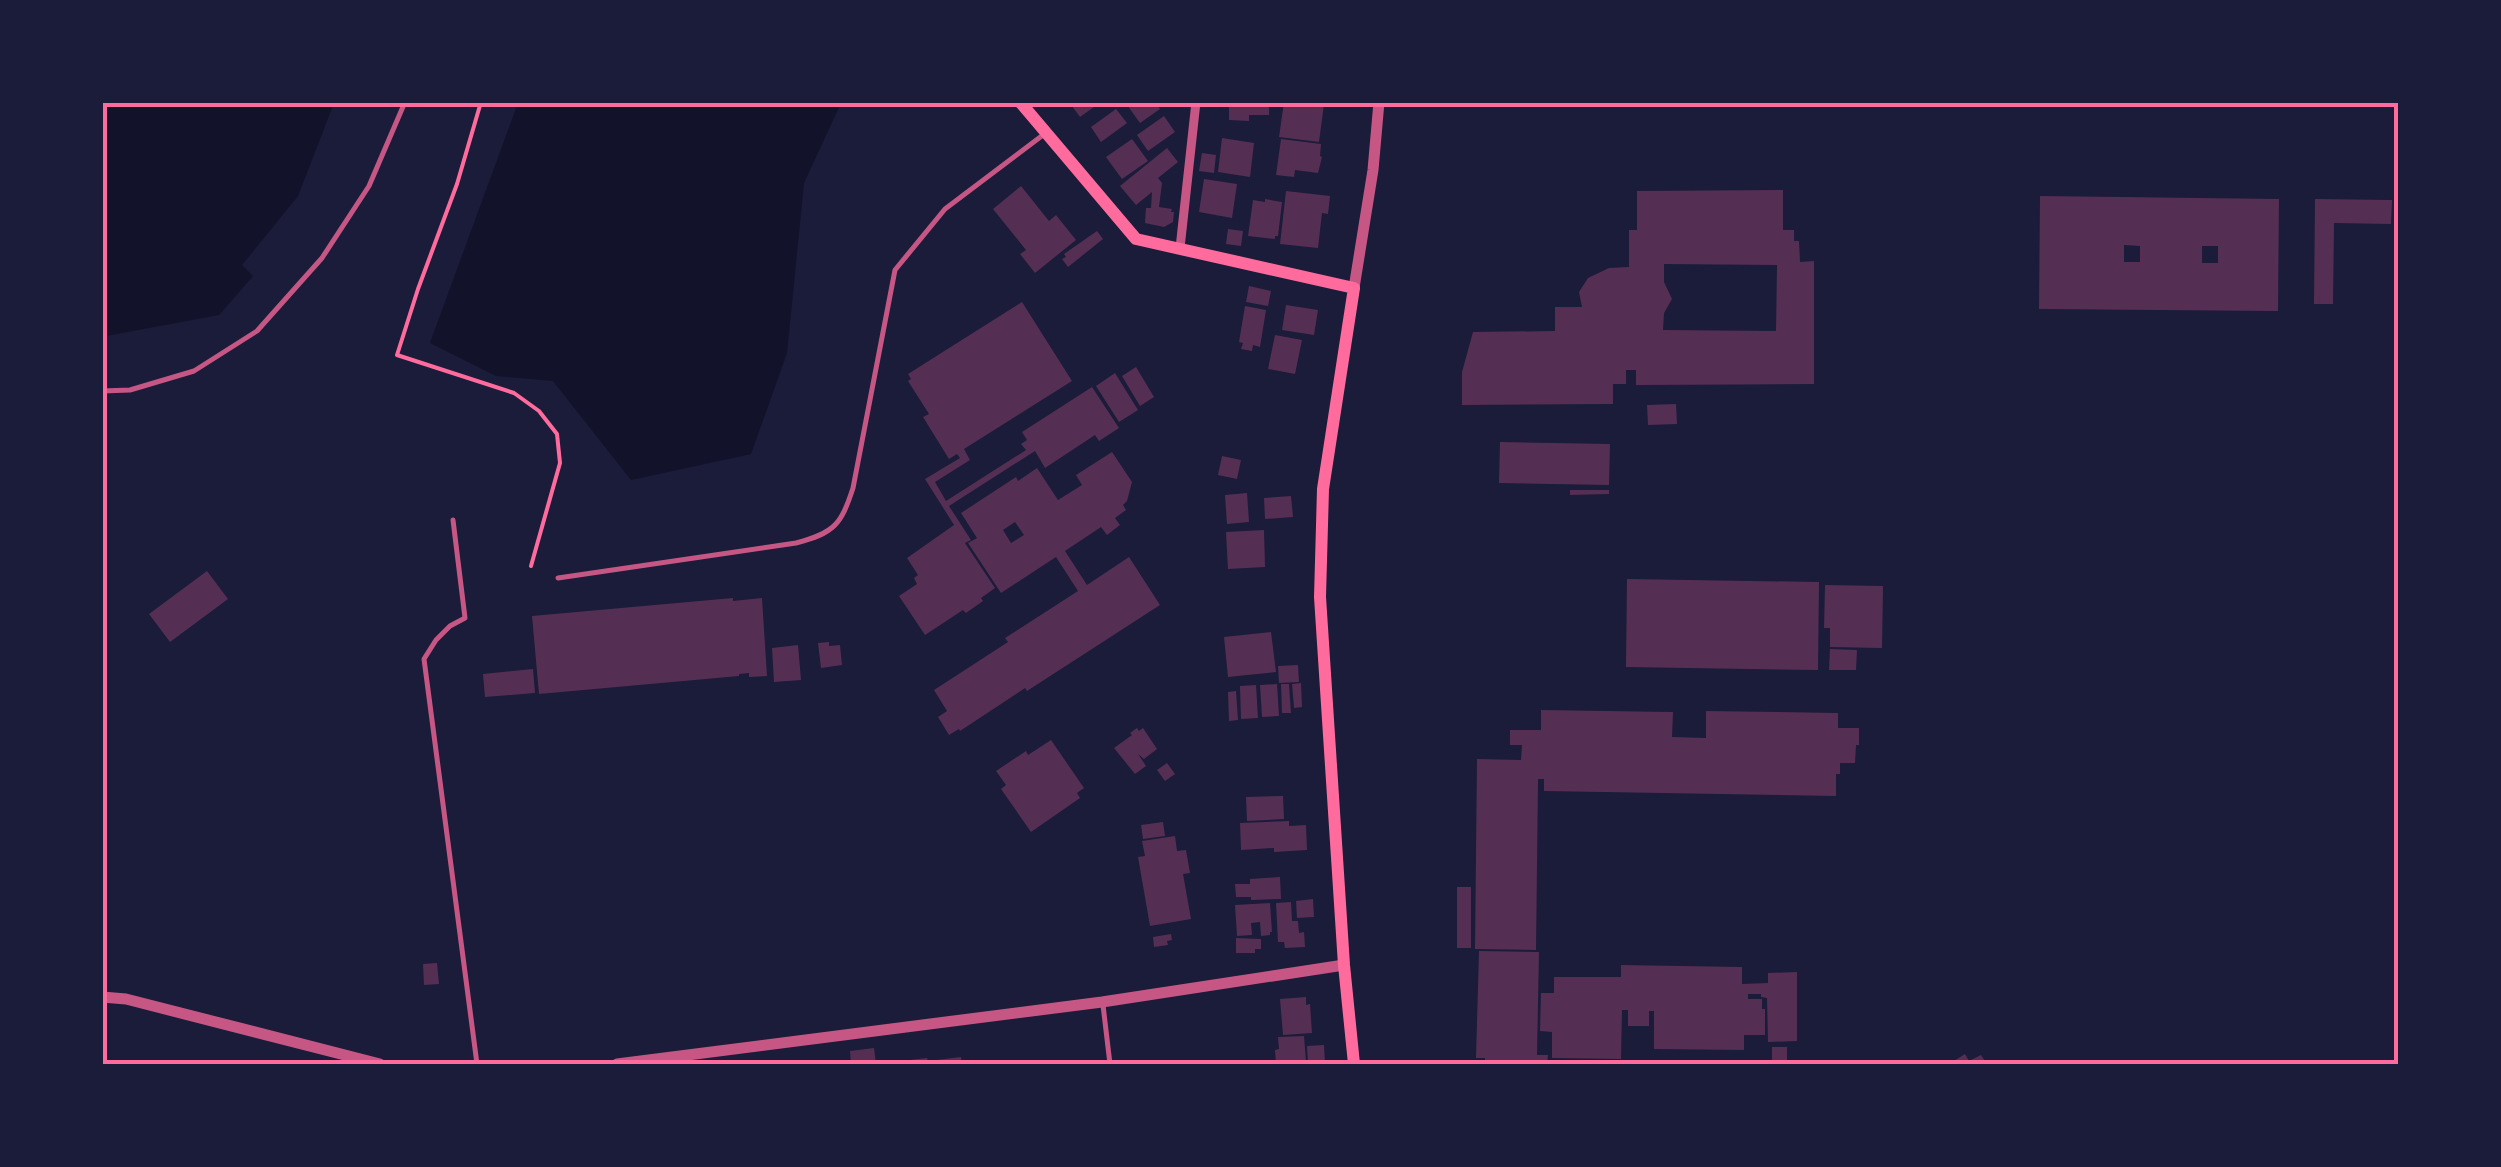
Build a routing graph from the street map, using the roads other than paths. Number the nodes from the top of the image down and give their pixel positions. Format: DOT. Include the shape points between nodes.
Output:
graph roads {
  1 [pos="405,102"];
  2 [pos="1020,102"];
  3 [pos="1196,102"];
  4 [pos="1380,102"];
  5 [pos="1046,133"];
  6 [pos="1180,248"];
  7 [pos="1354,288"];
  8 [pos="102,391"];
  9 [pos="453,520"];
  10 [pos="558,578"];
  11 [pos="1344,965"];
  12 [pos="102,997"];
  13 [pos="1102,1002"];
  14 [pos="380,1064"];
  15 [pos="478,1064"];
  16 [pos="617,1064"];
  17 [pos="1110,1064"];
  18 [pos="1354,1064"];
  1 -- 8 [label="lane" via="370,186 322,258 257,331 194,371"];
  2 -- 5 [label="main road"];
  3 -- 6 [label="street"];
  4 -- 7 [label="street"];
  5 -- 6 [label="main road" via="1136,240"];
  5 -- 10 [label="lane" via="945,209 895,270 853,488 832,529 796,542"];
  6 -- 7 [label="main road"];
  7 -- 11 [label="main road" via="1322,489 1320,598"];
  9 -- 15 [label="lane" via="465,618 436,640 424,660"];
  11 -- 13 [label="street"];
  11 -- 18 [label="main road"];
  12 -- 14 [label="street"];
  13 -- 16 [label="street"];
  13 -- 17 [label="lane"];
}
